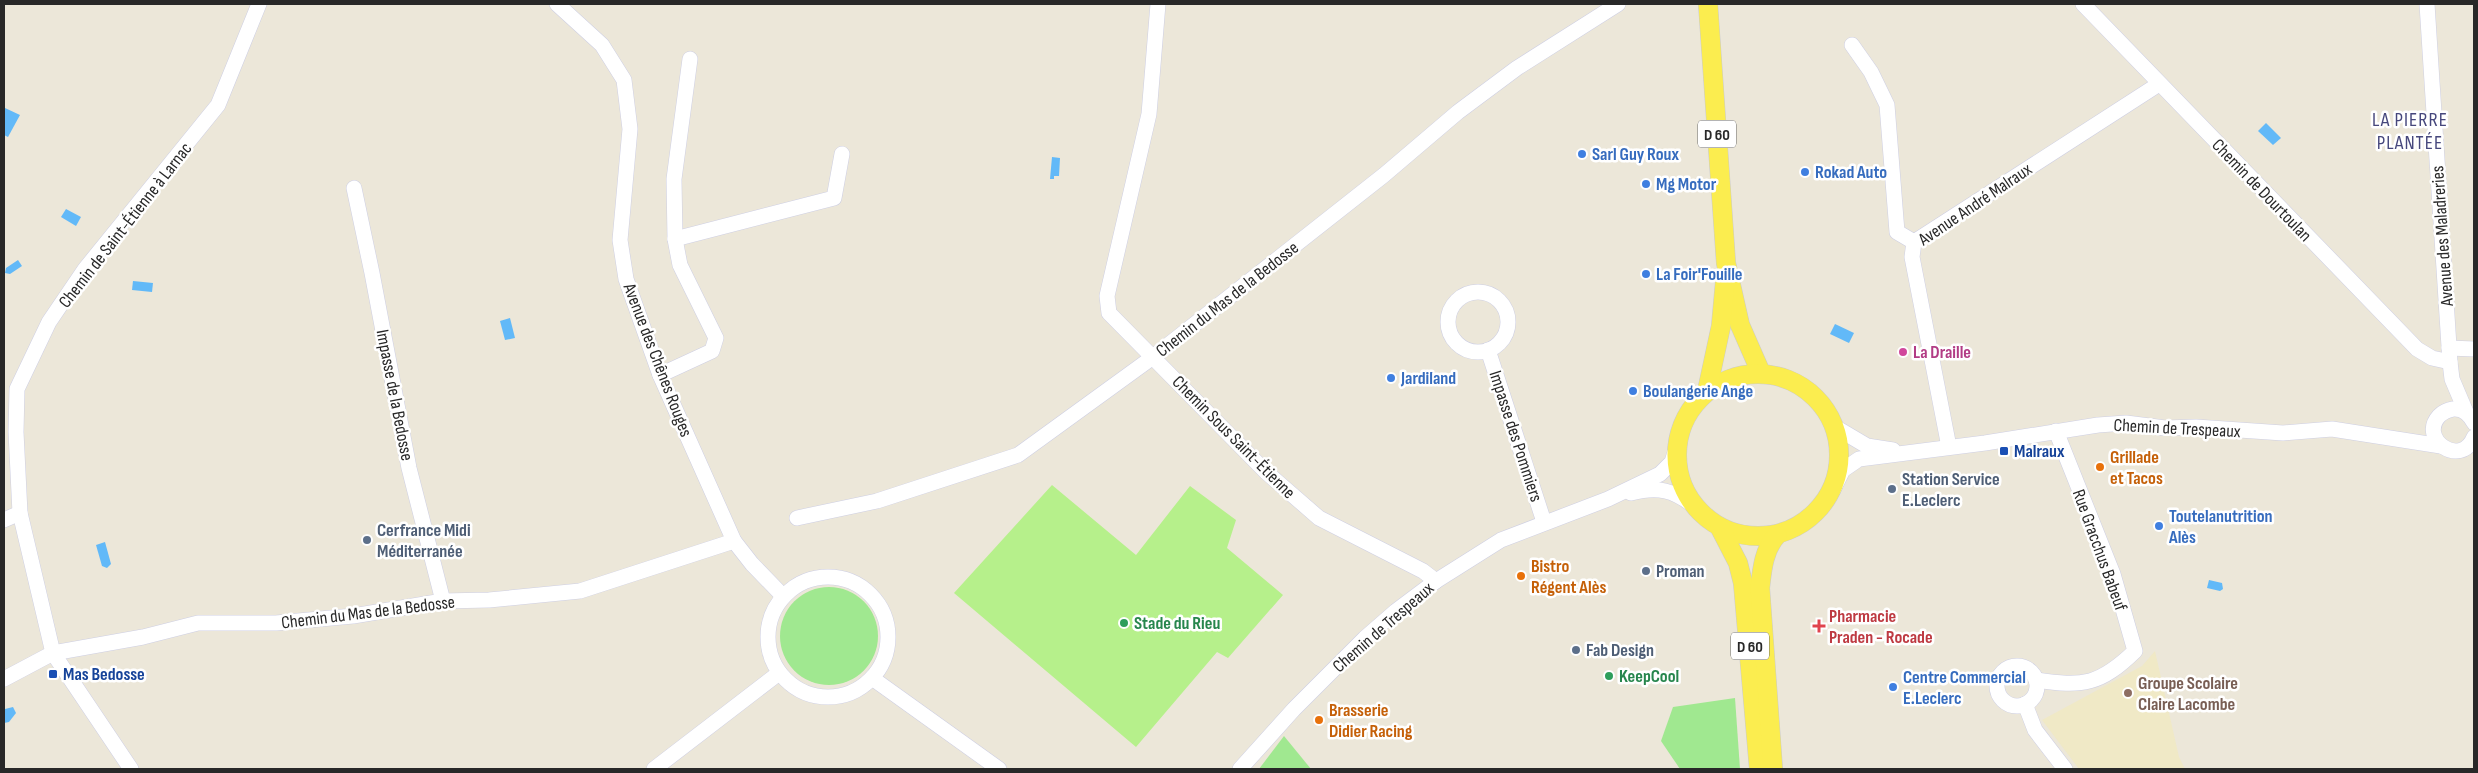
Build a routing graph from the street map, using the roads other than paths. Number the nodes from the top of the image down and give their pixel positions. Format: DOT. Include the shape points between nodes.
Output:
graph roads {
  1 [pos="259,4"];
  2 [pos="557,4"];
  3 [pos="1158,4"];
  4 [pos="1618,4"];
  5 [pos="1708,4"];
  6 [pos="2083,4"];
  7 [pos="2427,4"];
  8 [pos="1852,45"];
  9 [pos="690,59"];
  10 [pos="2159,84"];
  11 [pos="842,154"];
  12 [pos="354,188"];
  13 [pos="675,239"];
  14 [pos="1914,242"];
  15 [pos="1726,264"];
  16 [pos="2474,348"];
  17 [pos="1488,350"];
  18 [pos="2449,355"];
  19 [pos="1153,357"];
  20 [pos="1760,373"];
  21 [pos="660,374"];
  22 [pos="2452,379"];
  23 [pos="10,386"];
  24 [pos="1707,391"];
  25 [pos="2446,411"];
  26 [pos="2470,417"];
  27 [pos="1836,427"];
  28 [pos="2434,428"];
  29 [pos="2056,432"];
  30 [pos="2408,441"];
  31 [pos="2473,441"];
  32 [pos="2441,446"];
  33 [pos="1949,447"];
  34 [pos="1676,449"];
  35 [pos="1917,451"];
  36 [pos="1833,490"];
  37 [pos="1608,499"];
  38 [pos="1695,507"];
  39 [pos="20,512"];
  40 [pos="797,518"];
  41 [pos="4,520"];
  42 [pos="1544,522"];
  43 [pos="1720,528"];
  44 [pos="1777,535"];
  45 [pos="734,541"];
  46 [pos="1436,581"];
  47 [pos="783,596"];
  48 [pos="442,601"];
  49 [pos="54,654"];
  50 [pos="779,673"];
  51 [pos="872,678"];
  52 [pos="4,679"];
  53 [pos="2036,680"];
  54 [pos="2025,704"];
  55 [pos="131,769"];
  56 [pos="654,769"];
  57 [pos="999,769"];
  58 [pos="1240,769"];
  59 [pos="1759,769"];
  60 [pos="1773,769"];
  61 [pos="2064,769"];
  1 -- 23 [label="street, Chemin de Saint-Étienne à Larnac" via="218,105 86,269"];
  2 -- 21 [label="street, Avenue des Chênes Rouges" via="602,45 624,80 630,129 620,240 626,279"];
  3 -- 19 [label="street, Chemin Sous Saint-Étienne" via="1149,114 1107,296 1109,313"];
  4 -- 19 [label="street, Chemin du Mas de la Bedosse" via="1517,68 1458,112 1384,175"];
  5 -- 15 [label="main road, D 60"];
  6 -- 10 [label="street, Chemin de Dourtoulan"];
  7 -- 18 [label="street, Avenue des Maladreries"];
  8 -- 14 [label="street" via="1871,72 1887,105 1897,232"];
  9 -- 13 [label="street" via="674,179"];
  10 -- 14 [label="street, Avenue André Malraux"];
  10 -- 18 [label="street, Chemin de Dourtoulan" via="2417,349 2432,358"];
  11 -- 13 [label="street" via="834,198"];
  12 -- 48 [label="street, Impasse de la Bedosse" via="409,468"];
  13 -- 21 [label="street" via="680,266 716,338 712,351"];
  14 -- 33 [label="street, Avenue André Malraux" via="1912,257"];
  15 -- 20 [label="main road, D 60" via="1740,325"];
  15 -- 24 [label="main road, D 60" via="1721,326"];
  16 -- 18 [label="street, Chemin de Dourtoulan"];
  17 -- 42 [label="street, Impasse des Pommiers"];
  18 -- 22 [label="street, Avenue des Maladreries"];
  19 -- 40 [label="street, Chemin du Mas de la Bedosse" via="1018,455 877,500"];
  19 -- 46 [label="street, Chemin Sous Saint-Étienne" via="1266,472 1319,518 1423,571"];
  20 -- 24 [label="main road" via="1732,378"];
  20 -- 27 [label="main road" via="1780,376 1814,395"];
  21 -- 45 [label="street, Avenue des Chênes Rouges"];
  22 -- 25 [label="street, Avenue des Maladreries"];
  22 -- 26 [label="street, Avenue des Maladreries"];
  23 -- 39 [label="street, Chemin de Saint-Étienne à Larnac"];
  24 -- 34 [label="main road" via="1681,427"];
  25 -- 26 [label="street" via="2452,409"];
  25 -- 28 [label="street"];
  27 -- 35 [label="street, Chemin de Trespeaux" via="1867,446"];
  27 -- 36 [label="main road" via="1840,455"];
  28 -- 30 [label="street"];
  28 -- 32 [label="street"];
  29 -- 30 [label="street, Chemin de Trespeaux" via="2126,423 2165,428 2283,433 2332,430"];
  29 -- 33 [label="street, Chemin de Trespeaux"];
  29 -- 53 [label="street, Rue Gracchus Babeuf" via="2113,574 2135,651 2115,670 2095,680 2069,685"];
  30 -- 32 [label="street, Chemin de Trespeaux"];
  31 -- 32 [label="street, Chemin de Trespeaux" via="2466,448 2453,451"];
  33 -- 35 [label="street, Chemin de Trespeaux"];
  34 -- 37 [label="street, Chemin de Trespeaux" via="1672,462 1660,474"];
  34 -- 38 [label="main road" via="1684,490"];
  35 -- 36 [label="street, Chemin de Trespeaux" via="1859,459 1843,470"];
  36 -- 44 [label="main road" via="1819,510 1800,526"];
  37 -- 38 [label="street, Chemin de Trespeaux" via="1640,491 1661,490 1680,495"];
  37 -- 42 [label="street, Chemin de Trespeaux"];
  38 -- 43 [label="main road"];
  39 -- 41 [label="street"];
  39 -- 49 [label="street, Chemin de Saint-Étienne à Larnac"];
  42 -- 46 [label="street, Chemin de Trespeaux" via="1501,540"];
  43 -- 44 [label="main road" via="1739,535"];
  43 -- 59 [label="main road, D 60" via="1738,563 1743,583"];
  44 -- 60 [label="main road, D 60" via="1762,567 1760,588"];
  45 -- 47 [label="street, Avenue des Chênes Rouges"];
  45 -- 48 [label="street, Chemin du Mas de la Bedosse" via="580,590 489,600"];
  46 -- 58 [label="street, Chemin de Trespeaux" via="1365,638"];
  47 -- 50 [label="street" via="771,614 767,634 769,655"];
  47 -- 51 [label="street" via="798,584 816,577 844,579 869,592 881,607 887,625 888,644 883,663"];
  48 -- 49 [label="street, Chemin du Mas de la Bedosse" via="353,616 276,623 198,623"];
  49 -- 52 [label="street, Chemin du Mas de la Bedosse"];
  49 -- 55 [label="street, Chemin de Saint-Étienne à Larnac"];
  50 -- 51 [label="street" via="796,688 817,697 847,695"];
  50 -- 56 [label="street"];
  51 -- 57 [label="street"];
  53 -- 54 [label="street" via="2034,696"];
  53 -- 54 [label="street" via="2025,667 2016,666 2001,673 1997,682 2002,700 2011,705"];
  54 -- 61 [label="street" via="2036,730"];
}
